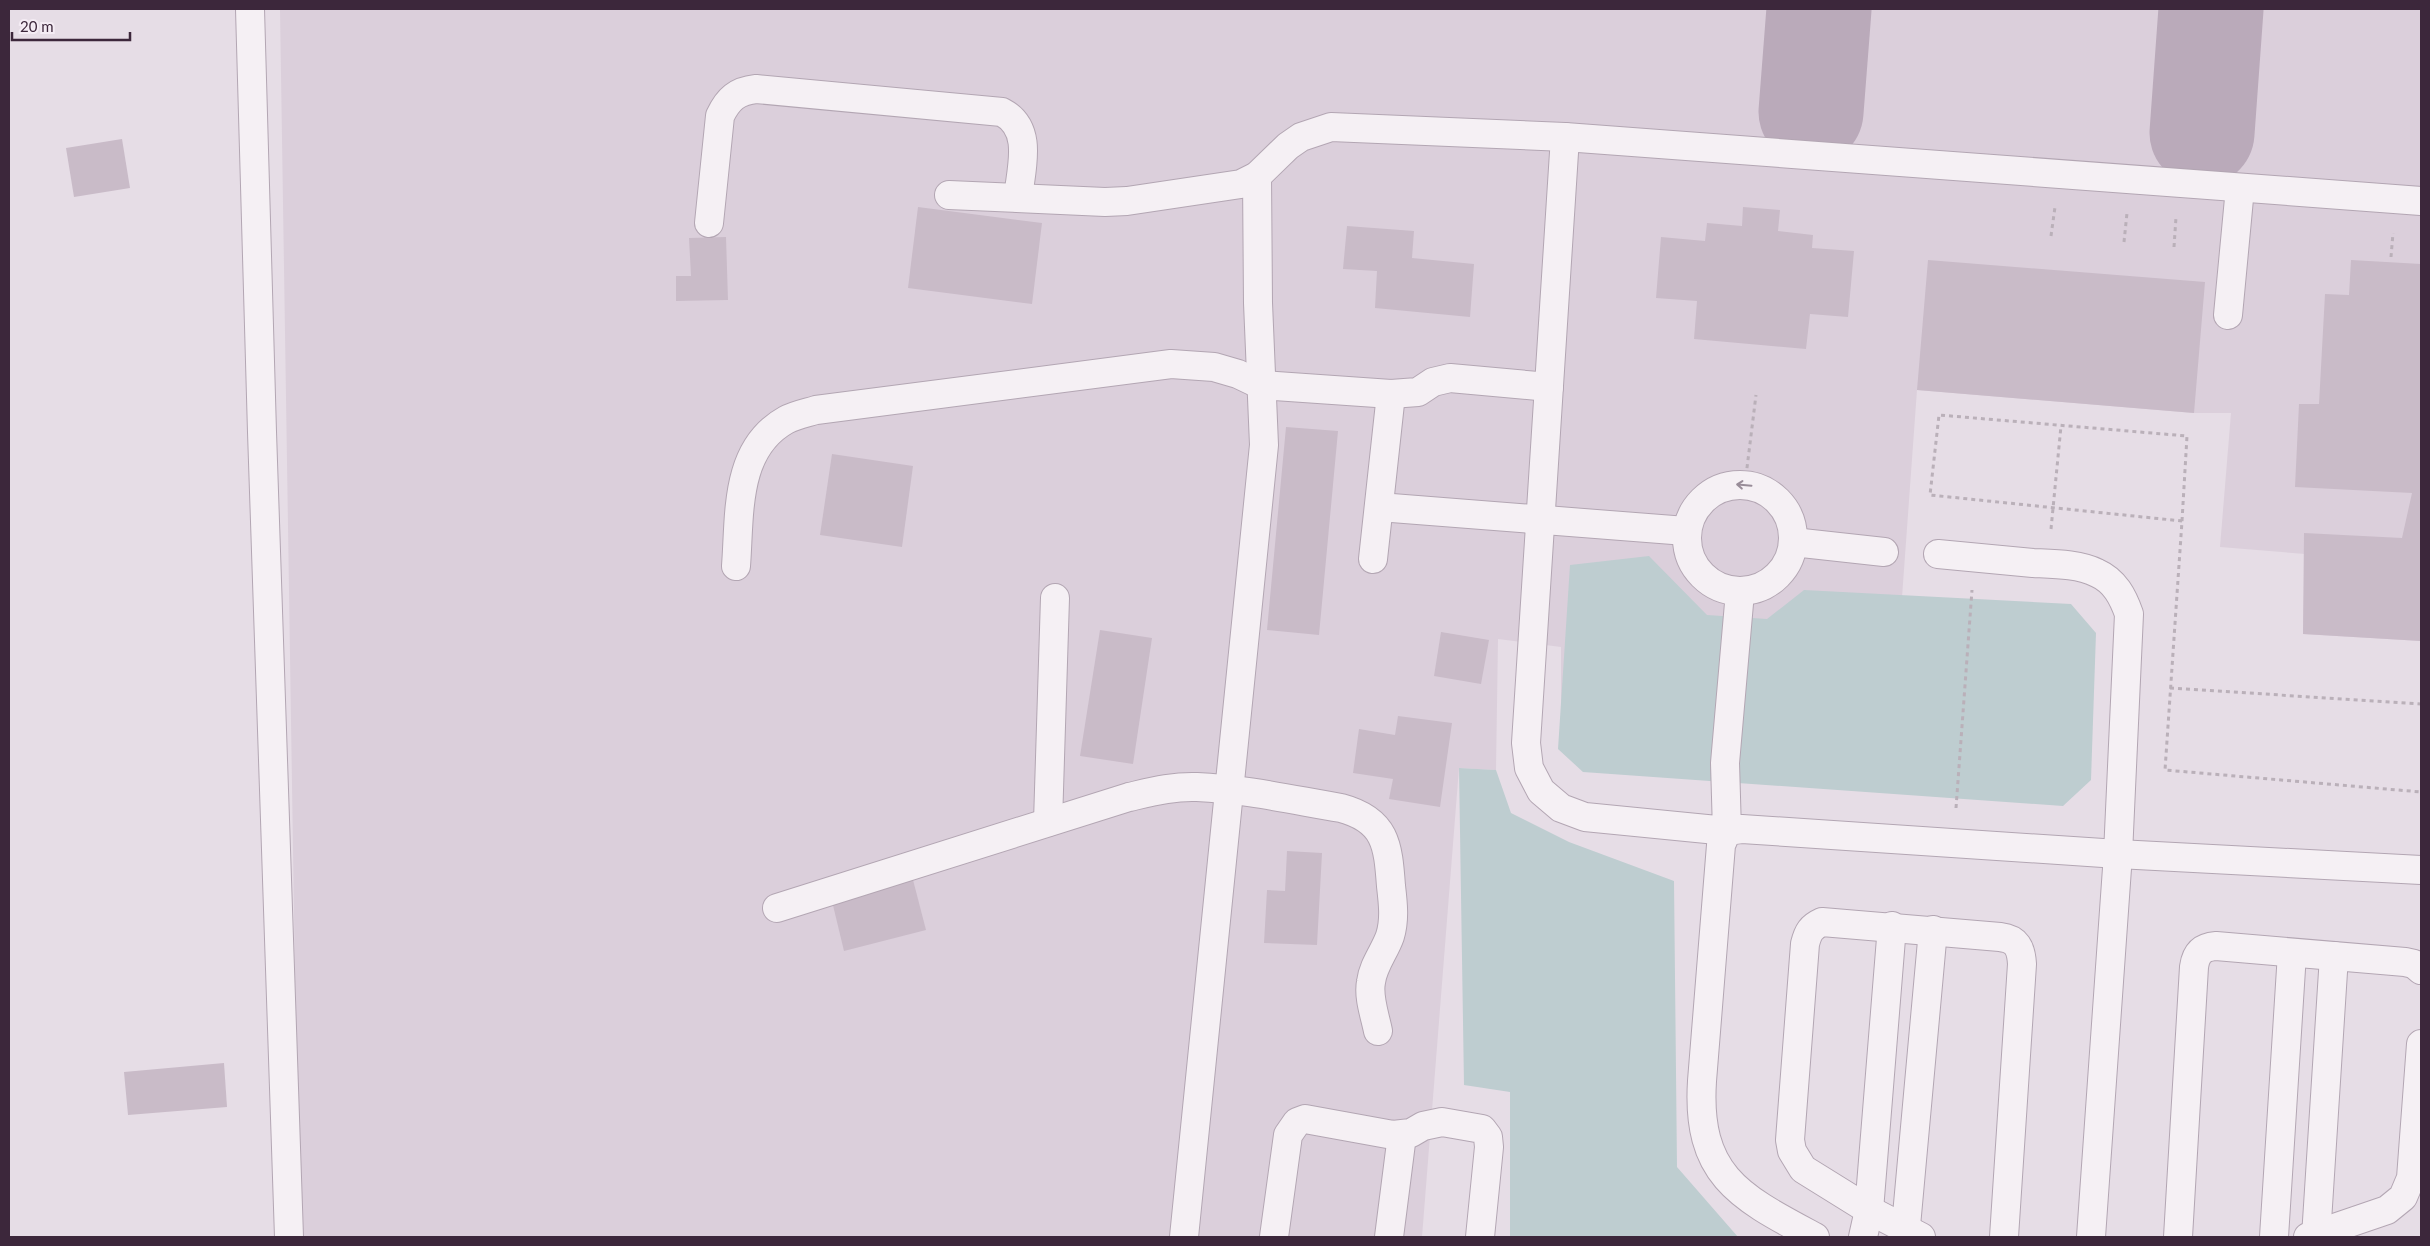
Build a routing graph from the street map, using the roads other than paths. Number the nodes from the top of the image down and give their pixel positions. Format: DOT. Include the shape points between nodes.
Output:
graph roads {
  1 [pos="250,9"];
  2 [pos="1565,137"];
  3 [pos="1257,176"];
  4 [pos="2240,188"];
  5 [pos="950,195"];
  6 [pos="1018,198"];
  7 [pos="2421,201"];
  8 [pos="709,223"];
  9 [pos="2228,315"];
  10 [pos="1261,385"];
  11 [pos="1549,388"];
  12 [pos="1391,394"];
  13 [pos="1379,507"];
  14 [pos="1540,520"];
  15 [pos="1686,531"];
  16 [pos="1794,542"];
  17 [pos="1884,552"];
  18 [pos="1938,554"];
  19 [pos="1373,559"];
  20 [pos="736,566"];
  21 [pos="1740,592"];
  22 [pos="1055,598"];
  23 [pos="1230,790"];
  24 [pos="1048,822"];
  25 [pos="1727,831"];
  26 [pos="2118,854"];
  27 [pos="2421,870"];
  28 [pos="776,908"];
  29 [pos="1892,926"];
  30 [pos="1933,930"];
  31 [pos="2292,953"];
  32 [pos="2334,956"];
  33 [pos="2421,970"];
  34 [pos="1378,1031"];
  35 [pos="2421,1044"];
  36 [pos="1402,1135"];
  37 [pos="1869,1210"];
  38 [pos="1911,1234"];
  39 [pos="2314,1236"];
  40 [pos="290,1237"];
  41 [pos="1184,1237"];
  42 [pos="1274,1237"];
  43 [pos="1389,1237"];
  44 [pos="1480,1237"];
  45 [pos="1815,1237"];
  46 [pos="1863,1237"];
  47 [pos="2004,1237"];
  48 [pos="2091,1237"];
  49 [pos="2178,1237"];
  50 [pos="2274,1237"];
  1 -- 40 [label="street"];
  2 -- 3 [label="street" via="1331,128 1301,137"];
  2 -- 4 [label="street"];
  2 -- 11 [label="street"];
  3 -- 6 [label="street" via="1224,188 1127,201"];
  3 -- 10 [label="street"];
  4 -- 7 [label="street"];
  4 -- 9 [label="street"];
  5 -- 6 [label="street"];
  6 -- 8 [label="street" via="1022,134 1012,118 1002,112 756,89 744,90 733,96 720,116"];
  10 -- 12 [label="street"];
  10 -- 20 [label="street" via="1214,367 1171,364 816,410 786,420 762,439 747,465 741,496"];
  10 -- 23 [label="street" via="1264,445"];
  11 -- 12 [label="street" via="1450,378 1434,382 1418,392"];
  11 -- 14 [label="street"];
  12 -- 13 [label="street"];
  13 -- 14 [label="street"];
  13 -- 19 [label="street"];
  14 -- 15 [label="street"];
  14 -- 25 [label="street" via="1526,743 1529,768 1541,791 1561,808 1585,817"];
  16 -- 15 [label="street, one-way" via="1792,521 1781,503 1765,490 1745,484 1725,486 1706,495 1693,511"];
  15 -- 21 [label="street" via="1688,554 1700,574 1718,587"];
  16 -- 17 [label="street"];
  16 -- 21 [label="street" via="1788,561 1776,578 1759,588"];
  18 -- 26 [label="street" via="2080,568 2098,573 2123,597 2129,614"];
  21 -- 25 [label="street" via="1725,764"];
  22 -- 24 [label="street"];
  23 -- 24 [label="street" via="1196,787 1162,790"];
  23 -- 34 [label="street" via="1356,812 1371,821 1382,834 1388,849 1393,910 1390,934 1370,983"];
  23 -- 41 [label="street"];
  24 -- 28 [label="street"];
  25 -- 26 [label="street" via="1742,829"];
  25 -- 45 [label="street" via="1721,845 1702,1081 1700,1111 1706,1140 1718,1167 1737,1190 1761,1208"];
  26 -- 27 [label="street"];
  26 -- 48 [label="street"];
  29 -- 30 [label="street"];
  29 -- 37 [label="street"];
  29 -- 37 [label="street" via="1822,922 1813,926 1805,944 1790,1140 1792,1151 1803,1169"];
  30 -- 38 [label="street"];
  30 -- 47 [label="street" via="2010,938 2018,944 2022,954"];
  31 -- 32 [label="street"];
  31 -- 49 [label="street" via="2207,947 2195,959"];
  31 -- 50 [label="street"];
  32 -- 33 [label="street" via="2405,962"];
  32 -- 39 [label="street"];
  35 -- 39 [label="street" via="2411,1178 2406,1192 2396,1205 2387,1210"];
  36 -- 42 [label="street" via="1305,1119 1297,1122 1288,1135"];
  36 -- 43 [label="street"];
  36 -- 44 [label="street" via="1432,1123 1482,1129 1488,1137 1489,1147"];
  37 -- 38 [label="street"];
  37 -- 46 [label="street"];
}
